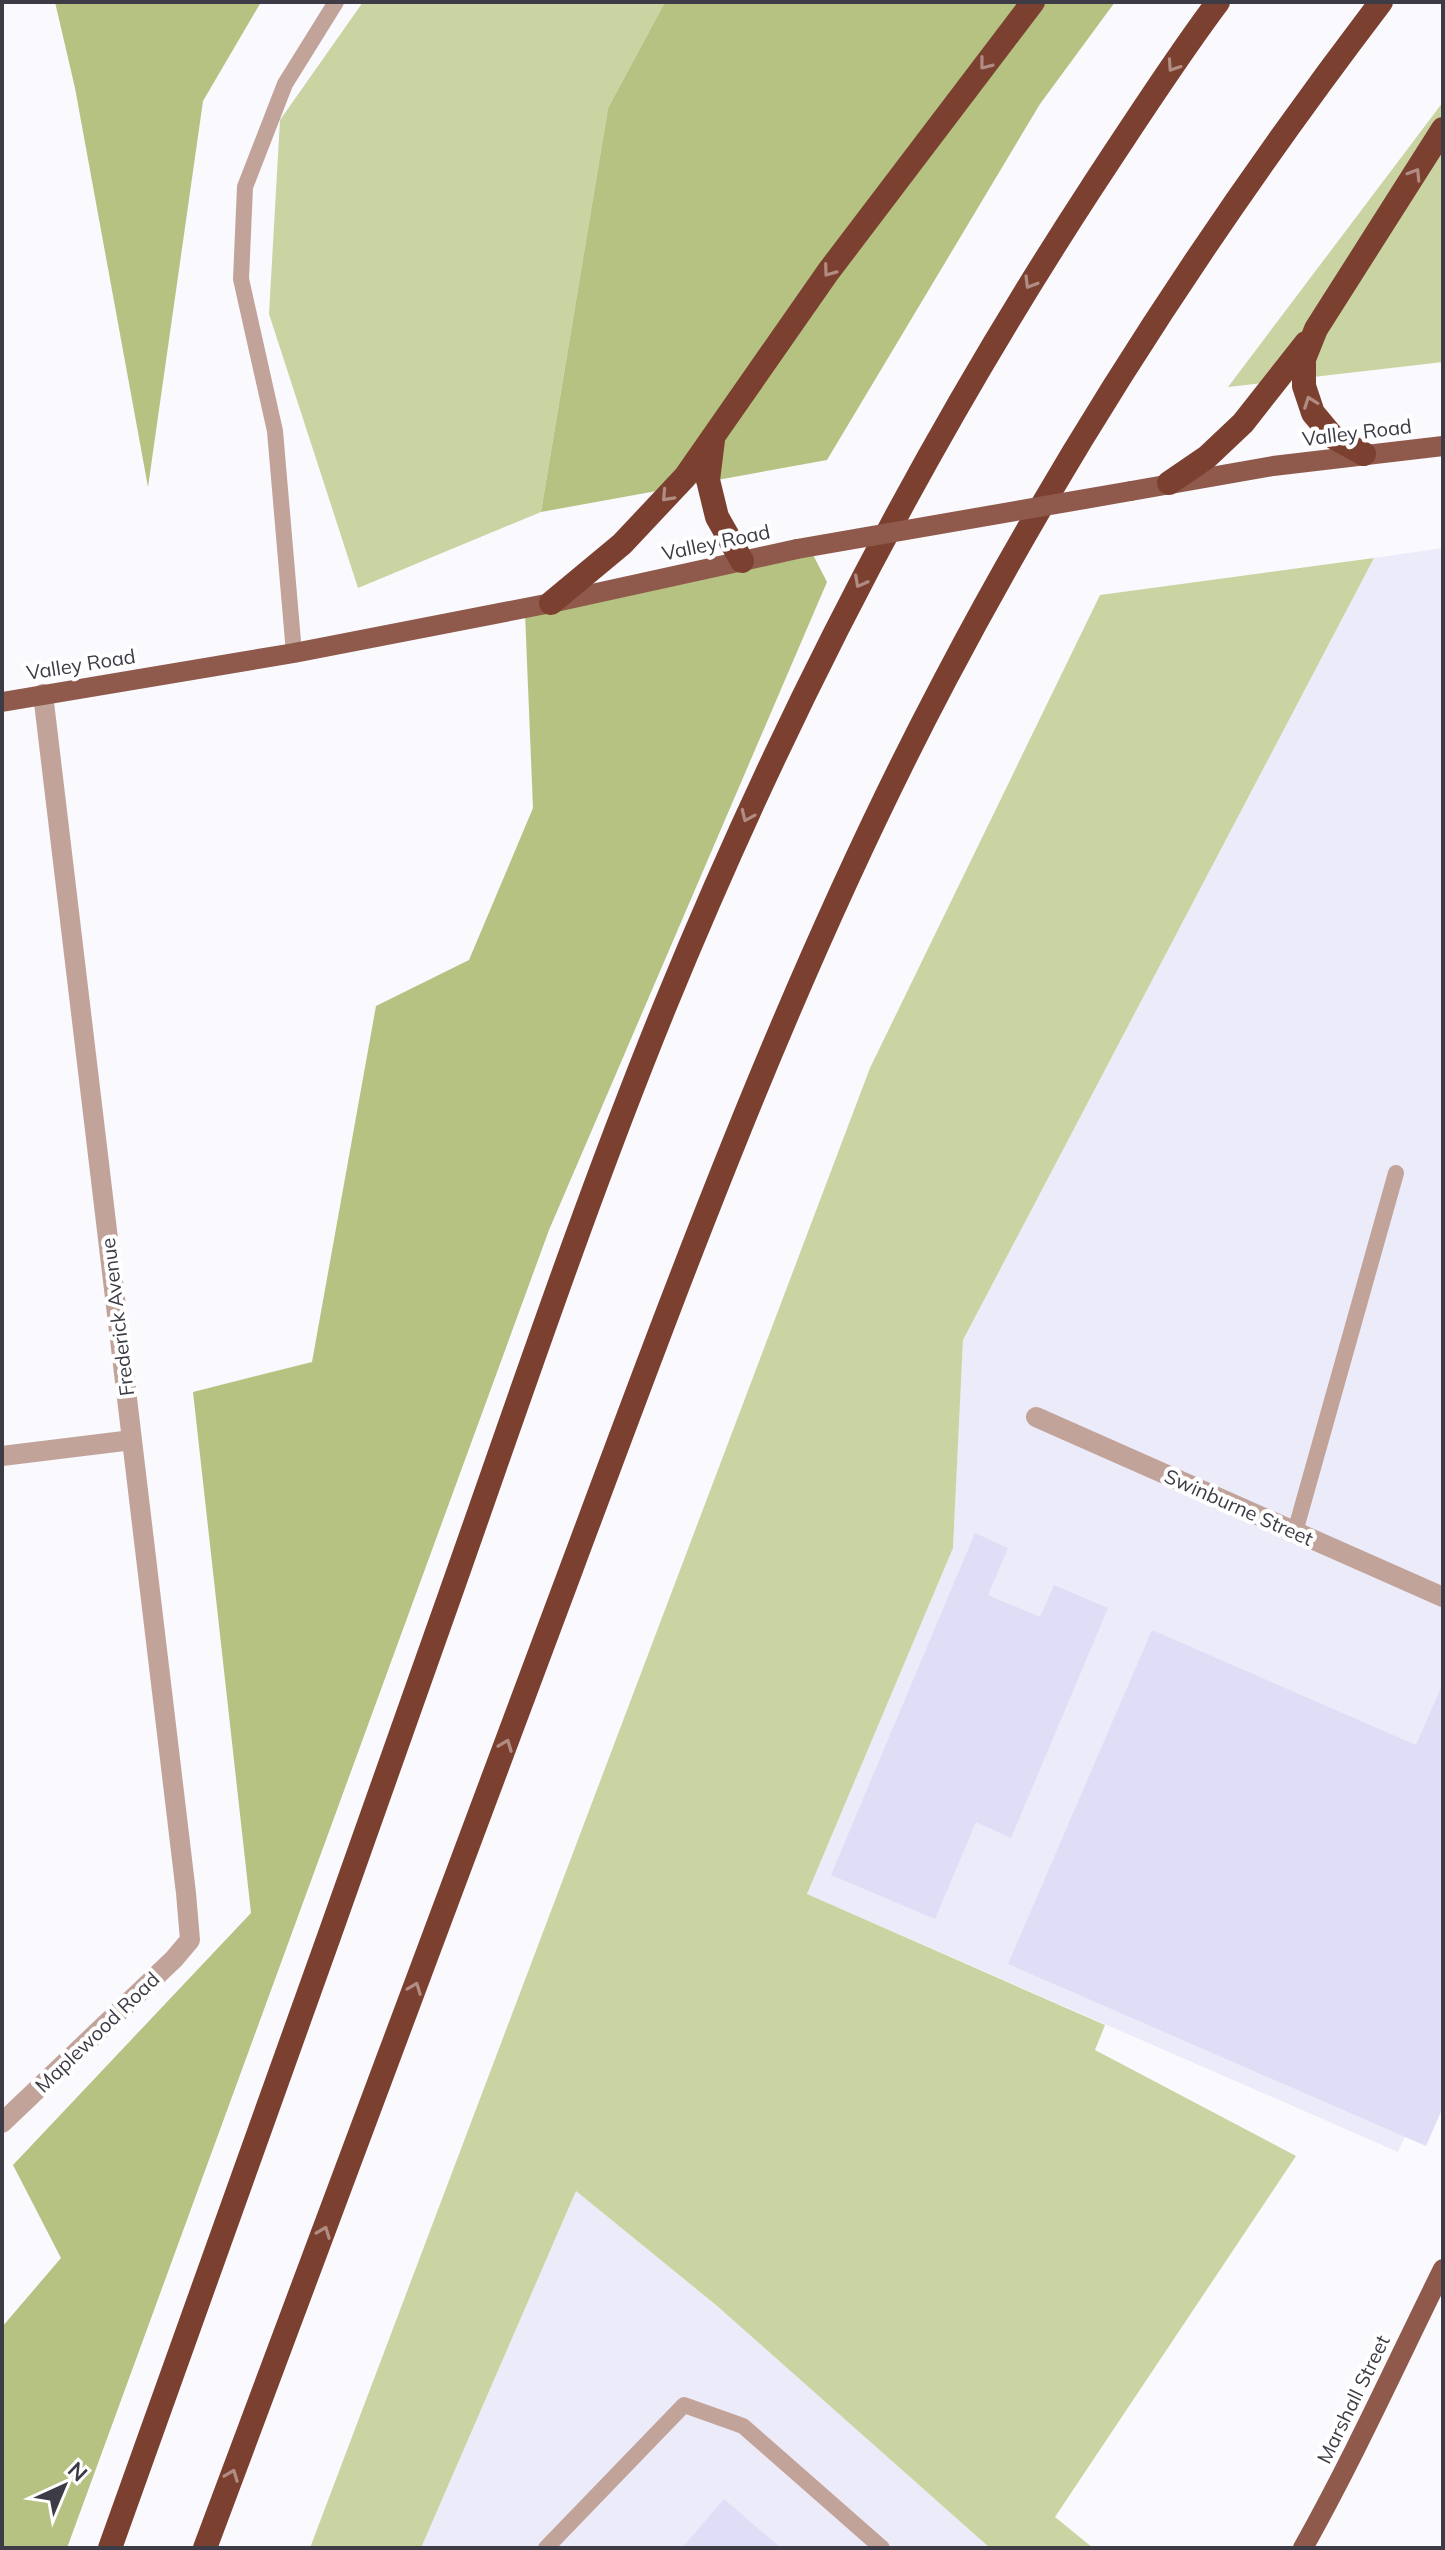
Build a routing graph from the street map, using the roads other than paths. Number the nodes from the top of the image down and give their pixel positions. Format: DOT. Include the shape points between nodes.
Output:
graph roads {
  1 [pos="336,2"];
  2 [pos="1033,2"];
  3 [pos="1218,2"];
  4 [pos="1381,2"];
  5 [pos="1443,129"];
  6 [pos="1316,329"];
  7 [pos="714,434"];
  8 [pos="1443,446"];
  9 [pos="1364,454"];
  10 [pos="1169,483"];
  11 [pos="742,561"];
  12 [pos="551,603"];
  13 [pos="294,653"];
  14 [pos="43,694"];
  15 [pos="2,702"];
  16 [pos="1396,1173"];
  17 [pos="1036,1417"];
  18 [pos="132,1440"];
  19 [pos="2,1456"];
  20 [pos="1295,1532"];
  21 [pos="1443,1597"];
  22 [pos="190,1940"];
  23 [pos="2,2123"];
  24 [pos="1443,2269"];
  25 [pos="110,2548"];
  26 [pos="205,2548"];
  27 [pos="546,2548"];
  28 [pos="882,2548"];
  29 [pos="1303,2548"];
  1 -- 13 [label="lane" via="285,84 245,187 241,279 275,431"];
  2 -- 7 [label="highway, one-way" via="828,272"];
  3 -- 25 [label="highway, one-way" via="1108,163 901,503 774,756 717,883 565,1271"];
  26 -- 4 [label="highway, one-way" via="666,1320 774,1049 883,803 1009,563 1152,325 1309,96"];
  6 -- 5 [label="highway, one-way"];
  9 -- 6 [label="highway, one-way" via="1333,437 1313,413 1304,386 1304,359"];
  6 -- 10 [label="highway" via="1243,423"];
  7 -- 11 [label="highway" via="708,480 717,517"];
  7 -- 12 [label="highway, one-way" via="685,477 622,544"];
  8 -- 9 [label="main road, Valley Road"];
  9 -- 10 [label="main road, Valley Road"];
  10 -- 11 [label="main road, Valley Road, bridge"];
  11 -- 12 [label="main road, Valley Road"];
  12 -- 13 [label="main road, Valley Road"];
  13 -- 14 [label="main road, Valley Road"];
  14 -- 15 [label="main road, Valley Road"];
  14 -- 18 [label="street, Frederick Avenue"];
  16 -- 20 [label="lane"];
  17 -- 20 [label="street, Swinburne Street"];
  18 -- 19 [label="street"];
  18 -- 22 [label="street, Frederick Avenue"];
  20 -- 21 [label="street, Swinburne Street"];
  22 -- 23 [label="street, Maplewood Road"];
  24 -- 29 [label="main road, Marshall Street"];
  27 -- 28 [label="lane" via="684,2405 743,2426"];
}
